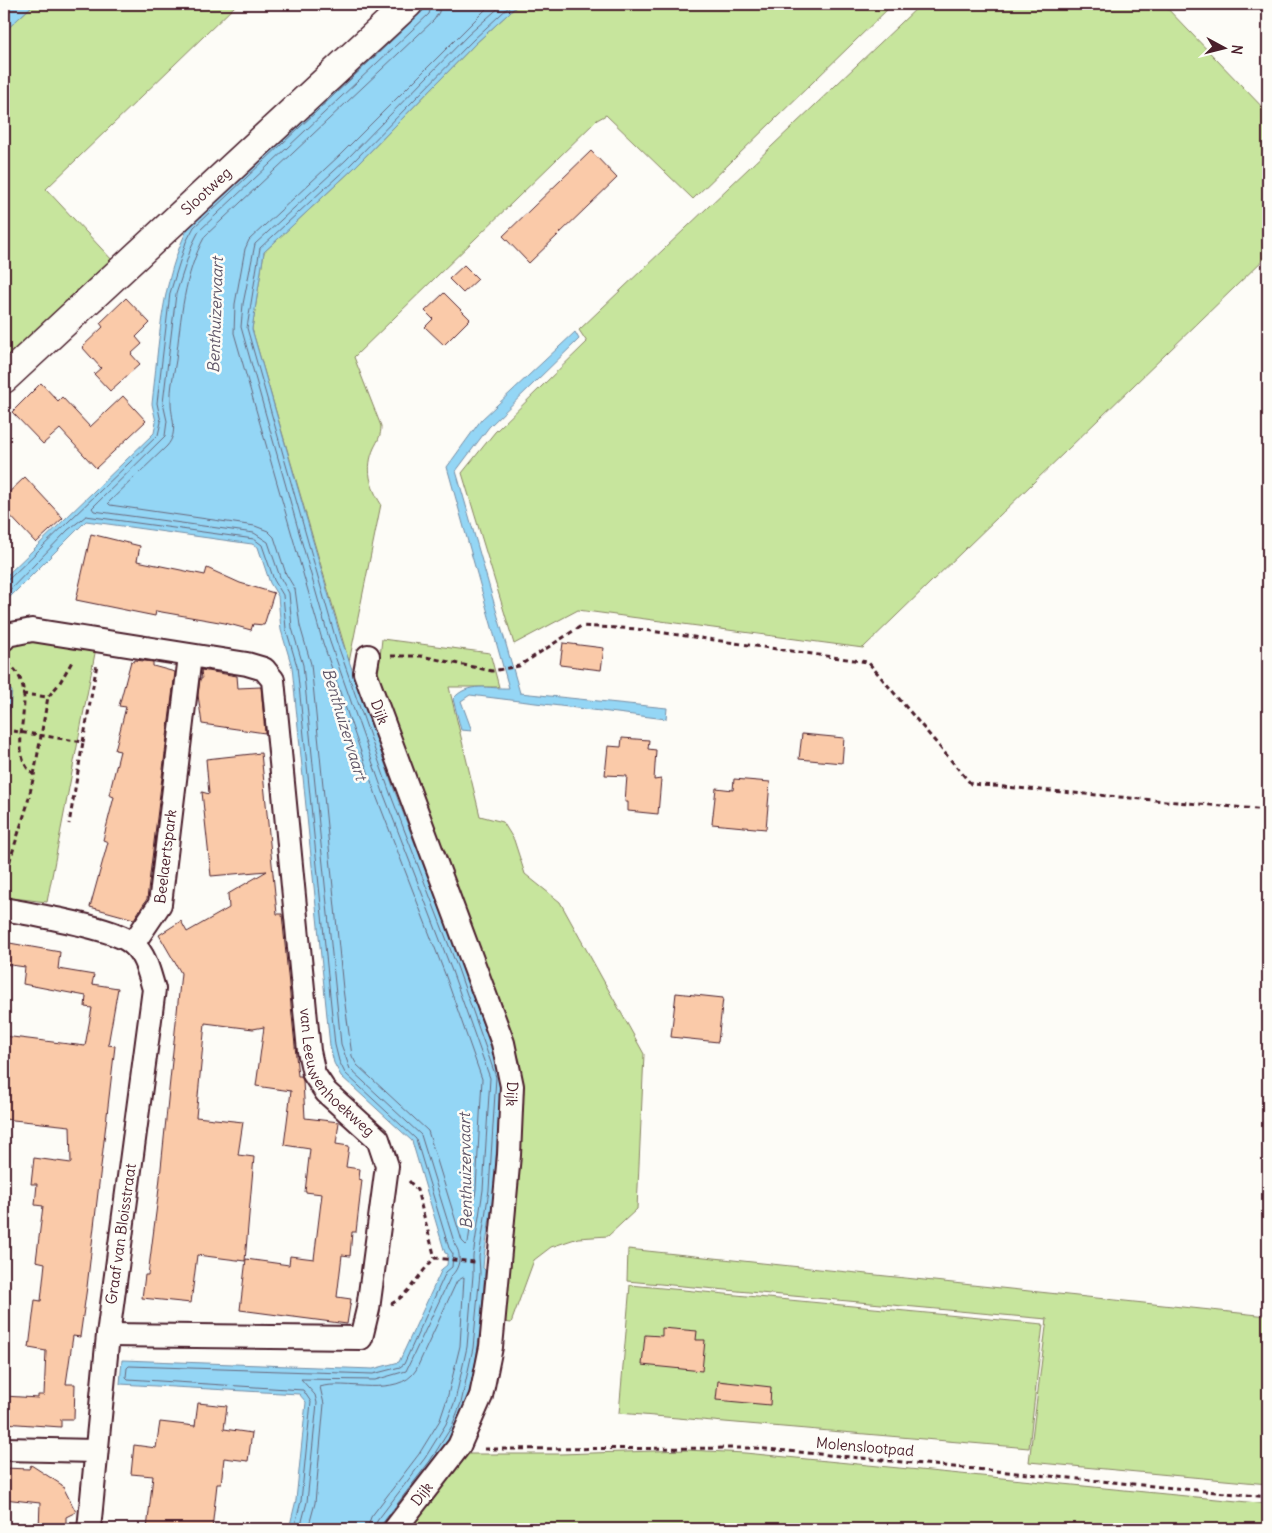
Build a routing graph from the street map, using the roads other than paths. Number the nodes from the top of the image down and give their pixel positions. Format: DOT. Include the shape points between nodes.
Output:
graph roads {
  1 [pos="408,4"];
  2 [pos="4,379"];
  3 [pos="4,639"];
  4 [pos="190,656"];
  5 [pos="368,656"];
  6 [pos="4,909"];
  7 [pos="133,944"];
  8 [pos="108,1335"];
  9 [pos="4,1449"];
  10 [pos="95,1451"];
  11 [pos="89,1529"];
  12 [pos="395,1529"];
  1 -- 2 [label="street, Slootweg"];
  3 -- 4 [label="street" via="8,634 32,630"];
  4 -- 7 [label="street, Beelaertspark" via="160,904"];
  4 -- 8 [label="street, van Leeuwenhoekweg" via="247,664 264,669 273,680 314,1074 326,1092 378,1139 387,1166 368,1309 361,1338"];
  5 -- 12 [label="street, Dijk" via="365,673 503,1043 512,1086 509,1155 491,1347 482,1396 459,1446"];
  6 -- 7 [label="street" via="116,933"];
  7 -- 8 [label="street, Graaf van Bloisstraat" via="146,960 154,989"];
  8 -- 10 [label="street, Graaf van Bloisstraat"];
  9 -- 10 [label="street"];
  10 -- 11 [label="street, Graaf van Bloisstraat"];
}
